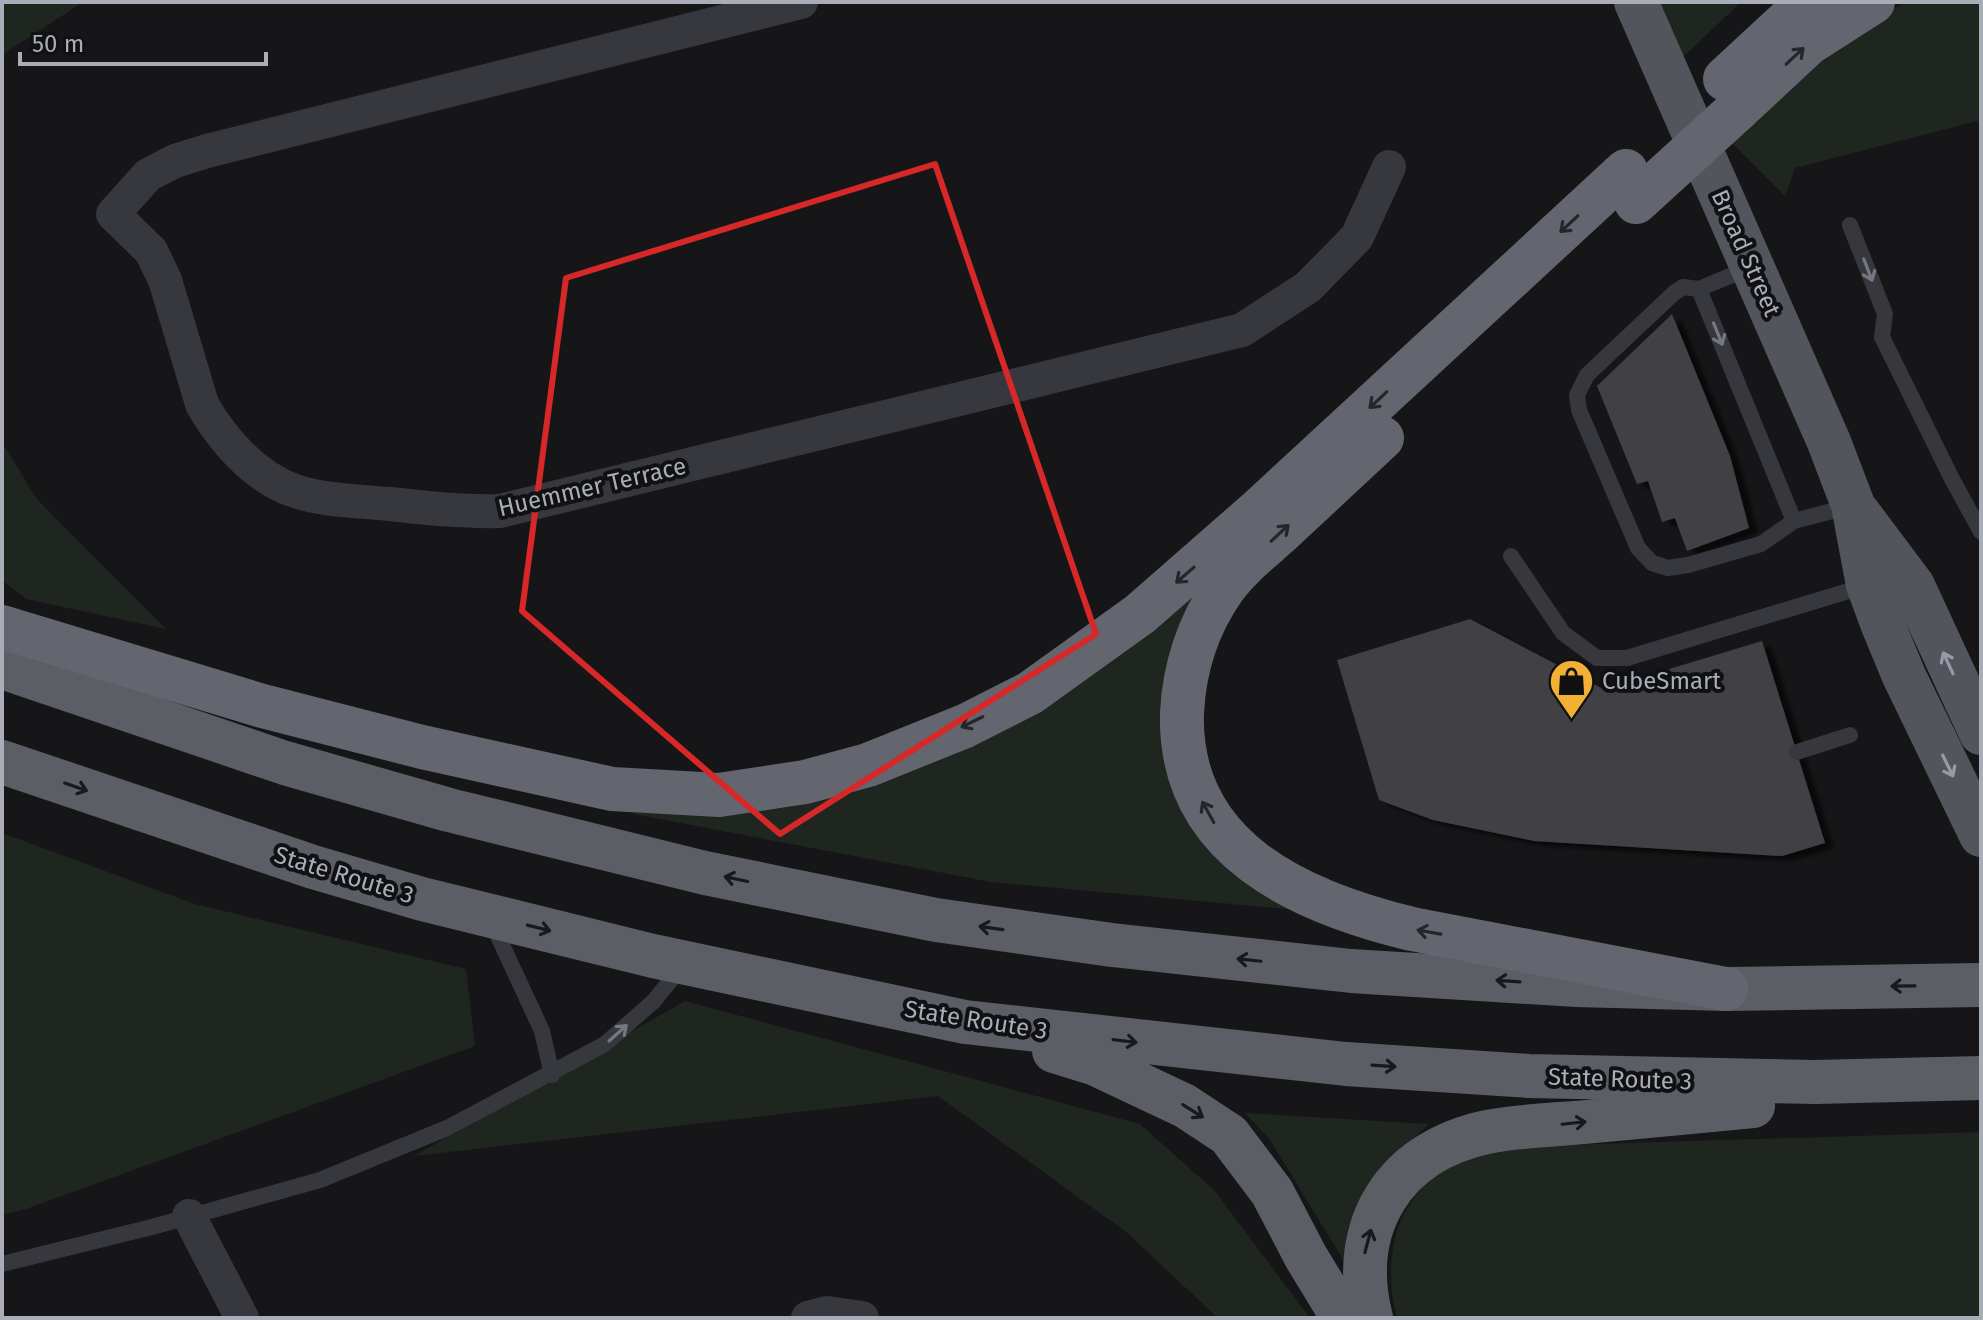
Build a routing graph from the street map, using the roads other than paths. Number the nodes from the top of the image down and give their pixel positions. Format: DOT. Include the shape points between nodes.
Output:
graph roads {
  1 [pos="801,2"];
  2 [pos="1636,2"];
  3 [pos="1808,2"];
  4 [pos="1873,2"];
  5 [pos="1731,94"];
  6 [pos="1389,167"];
  7 [pos="1631,187"];
  8 [pos="1850,225"];
  9 [pos="1752,266"];
  10 [pos="1699,289"];
  11 [pos="1853,505"];
  12 [pos="1794,521"];
  13 [pos="1981,532"];
  14 [pos="1511,556"];
  15 [pos="1868,585"];
  16 [pos="2,627"];
  17 [pos="2,667"];
  18 [pos="1981,733"];
  19 [pos="1850,735"];
  20 [pos="1797,752"];
  21 [pos="2,762"];
  22 [pos="1981,835"];
  23 [pos="488,915"];
  24 [pos="684,963"];
  25 [pos="1981,985"];
  26 [pos="1726,989"];
  27 [pos="965,1022"];
  28 [pos="552,1075"];
  29 [pos="1981,1080"];
  30 [pos="189,1216"];
  31 [pos="2,1264"];
  32 [pos="242,1318"];
  33 [pos="808,1318"];
  34 [pos="862,1318"];
  35 [pos="1343,1318"];
  36 [pos="1371,1318"];
  1 -- 6 [label="street, Huemmer Terrace" via="207,151 148,175 113,214 151,251 165,280 210,421 261,475 295,491 332,499 500,511 1242,330 1308,287 1357,237"];
  2 -- 9 [label="main road, Broad Street"];
  3 -- 5 [label="highway"];
  5 -- 4 [label="highway, one-way"];
  5 -- 7 [label="highway"];
  7 -- 16 [label="highway, one-way" via="1140,614 1030,693 868,765 805,782 719,795 612,789 259,705"];
  26 -- 7 [label="highway, one-way" via="1412,929 1301,893 1248,859 1209,817 1182,735 1183,684 1200,632 1226,585"];
  8 -- 13 [label="lane, one-way" via="1885,314 1882,337"];
  9 -- 10 [label="lane"];
  9 -- 11 [label="main road, Broad Street"];
  10 -- 12 [label="lane, one-way"];
  10 -- 12 [label="lane" via="1683,287 1674,293 1587,375 1577,395 1579,410 1638,548 1652,563 1668,568 1688,565 1761,544"];
  11 -- 12 [label="lane"];
  11 -- 15 [label="main road, Broad Street"];
  18 -- 11 [label="main road, Broad Street, one-way" via="1913,586"];
  14 -- 15 [label="lane" via="1563,633 1597,658 1627,658"];
  15 -- 22 [label="main road, Broad Street, one-way" via="1904,676"];
  26 -- 17 [label="highway, one-way" via="1351,971 936,920 705,873 449,810 285,763"];
  19 -- 20 [label="lane"];
  21 -- 23 [label="highway, State Route 3, one-way" via="313,867"];
  23 -- 24 [label="highway, State Route 3, one-way"];
  23 -- 28 [label="lane" via="542,1031"];
  24 -- 27 [label="highway, State Route 3"];
  28 -- 24 [label="lane, one-way" via="605,1044 654,1001"];
  25 -- 26 [label="highway, one-way"];
  27 -- 29 [label="highway, State Route 3, one-way" via="1346,1064 1529,1076"];
  27 -- 35 [label="highway, one-way" via="1096,1064 1185,1106 1229,1135 1272,1192"];
  28 -- 30 [label="lane" via="447,1128 320,1180"];
  36 -- 29 [label="highway, one-way" via="1363,1260 1377,1214 1398,1178 1419,1159 1463,1140 1486,1132"];
  30 -- 31 [label="lane"];
  30 -- 32 [label="street"];
  33 -- 34 [label="street" via="827,1313"];
}
